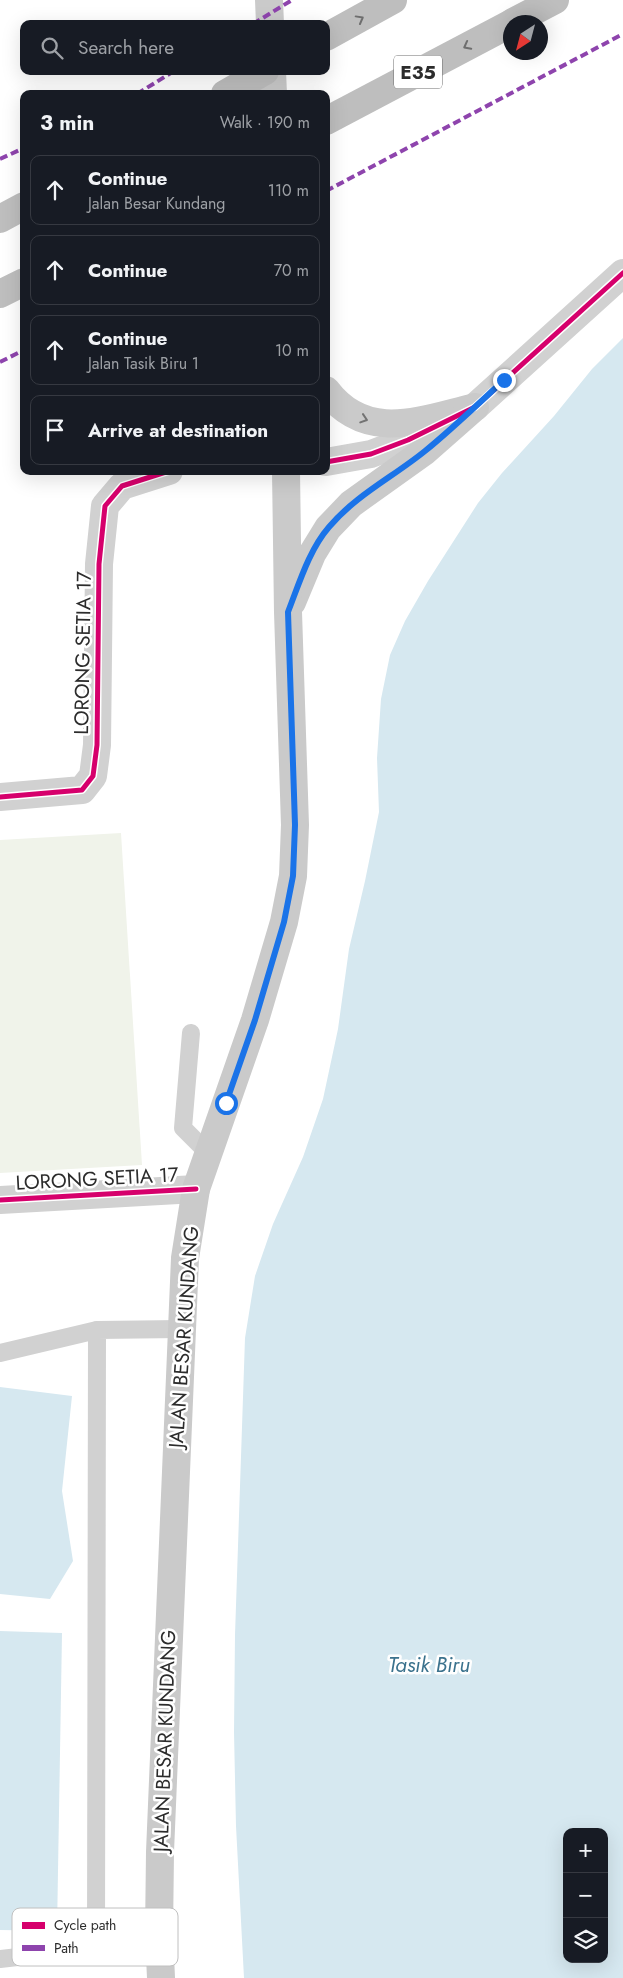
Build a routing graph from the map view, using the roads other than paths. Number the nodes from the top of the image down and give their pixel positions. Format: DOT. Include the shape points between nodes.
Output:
graph roads {
  1 [pos="269,0"];
  2 [pos="393,0"];
  3 [pos="555,0"];
  4 [pos="527,15"];
  5 [pos="270,20"];
  6 [pos="503,28"];
  7 [pos="330,35"];
  8 [pos="258,75"];
  9 [pos="272,75"];
  10 [pos="232,90"];
  11 [pos="273,90"];
  12 [pos="330,119"];
  13 [pos="20,208"];
  14 [pos="0,219"];
  15 [pos="623,273"];
  16 [pos="20,284"];
  17 [pos="0,294"];
  18 [pos="330,395"];
  19 [pos="475,407"];
  20 [pos="330,461"];
  21 [pos="156,475"];
  22 [pos="286,475"];
  23 [pos="288,612"];
  24 [pos="0,797"];
  25 [pos="191,1033"];
  26 [pos="208,1153"];
  27 [pos="196,1189"];
  28 [pos="0,1200"];
  29 [pos="181,1329"];
  30 [pos="97,1330"];
  31 [pos="0,1354"];
  32 [pos="96,1908"];
  33 [pos="160,1908"];
  1 -- 5 [label="main road"];
  7 -- 2 [label="highway, one-way"];
  3 -- 4 [label="highway, E35"];
  6 -- 12 [label="highway, E35, one-way"];
  8 -- 10 [label="highway"];
  9 -- 11 [label="main road"];
  13 -- 14 [label="highway"];
  15 -- 19 [label="street"];
  16 -- 17 [label="highway"];
  18 -- 19 [label="main road, one-way" via="360,418 388,425"];
  19 -- 20 [label="street" via="371,454"];
  19 -- 23 [label="main road" via="425,451 351,504 328,528 312,554"];
  21 -- 24 [label="street, LORONG SETIA 17" via="122,486 105,506 98,564 96,744 92,776 82,790"];
  22 -- 23 [label="main road, JALAN BESAR KUNDANG"];
  23 -- 26 [label="main road, JALAN BESAR KUNDANG" via="295,825 293,876 284,922 255,1020"];
  25 -- 26 [label="lane" via="183,1128"];
  26 -- 27 [label="main road, JALAN BESAR KUNDANG"];
  27 -- 28 [label="street, LORONG SETIA 17"];
  27 -- 29 [label="main road, JALAN BESAR KUNDANG" via="185,1258"];
  29 -- 30 [label="lane"];
  29 -- 33 [label="main road, JALAN BESAR KUNDANG"];
  30 -- 31 [label="lane"];
  30 -- 32 [label="lane"];
}
